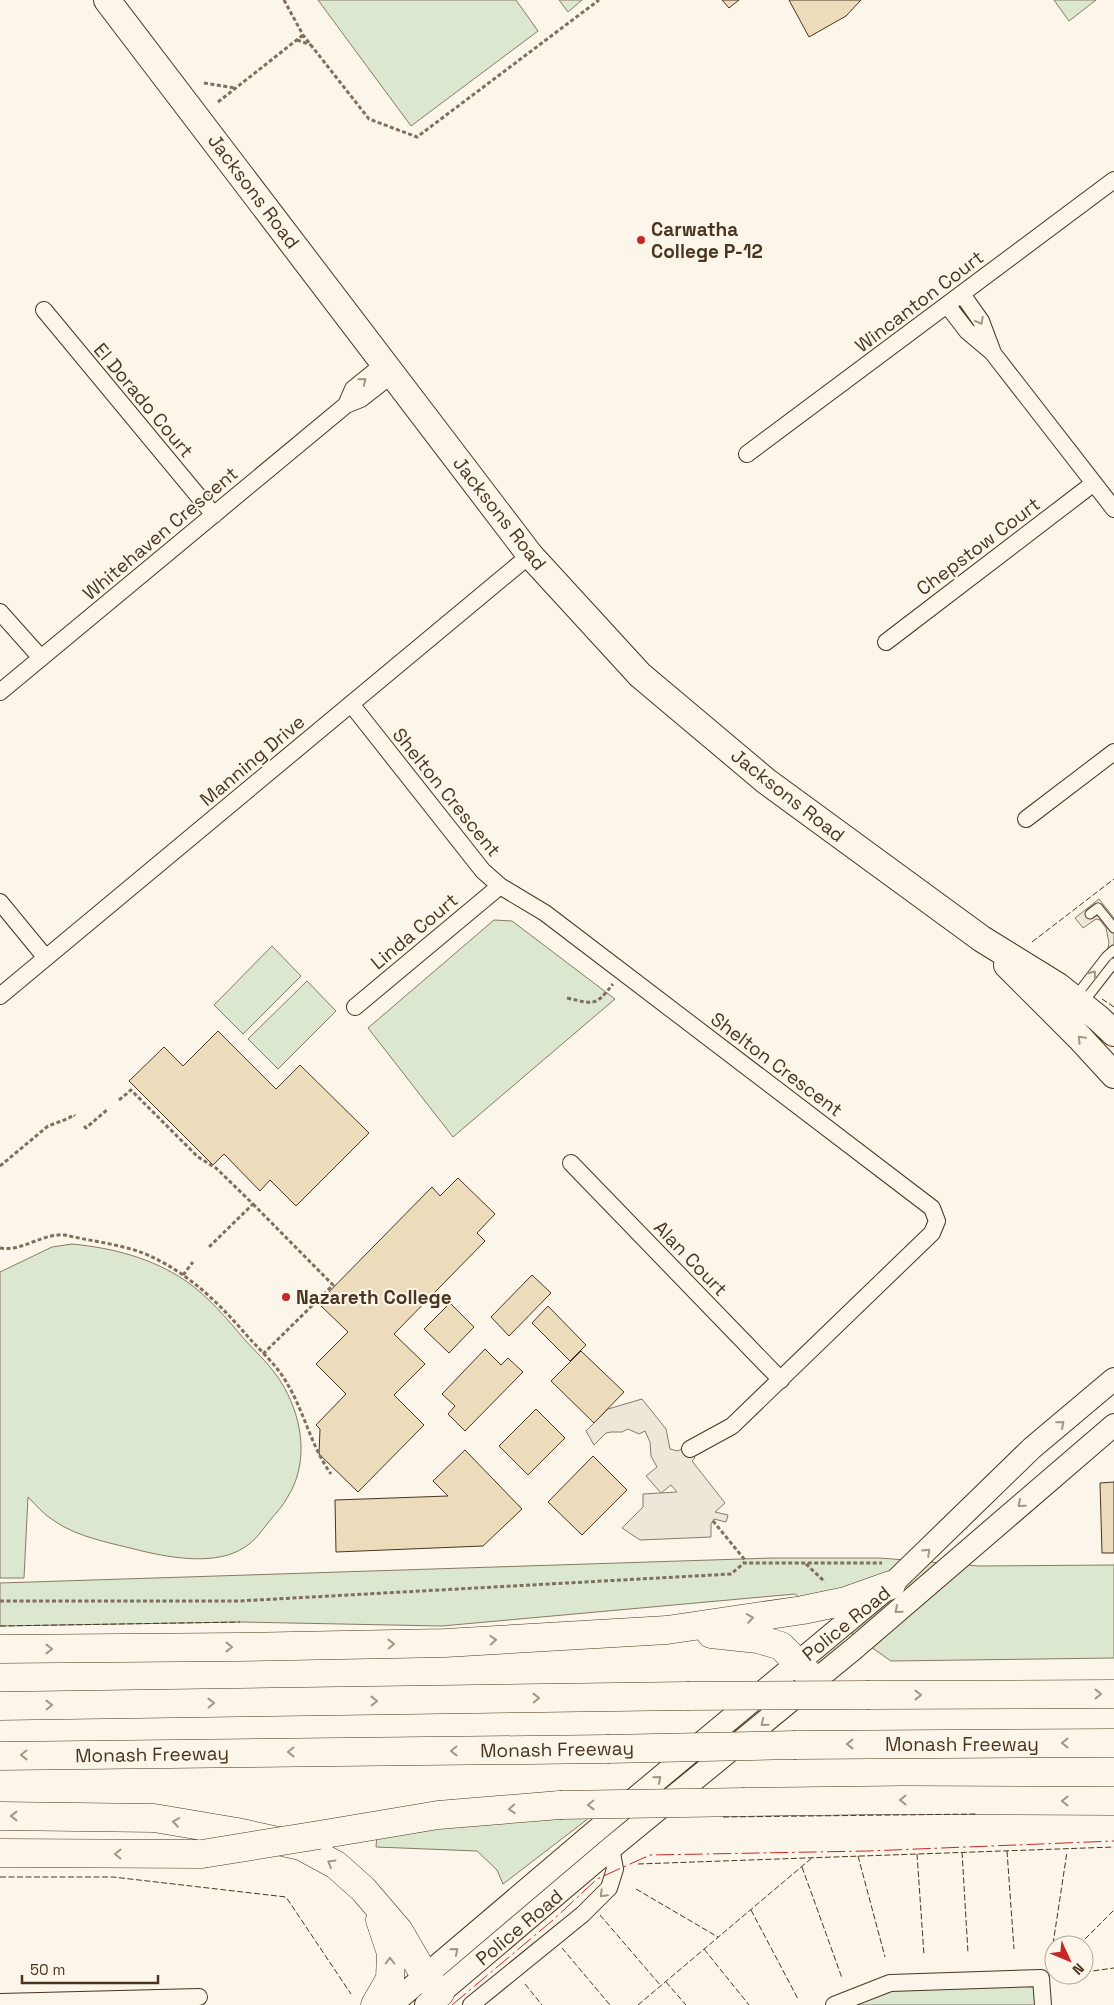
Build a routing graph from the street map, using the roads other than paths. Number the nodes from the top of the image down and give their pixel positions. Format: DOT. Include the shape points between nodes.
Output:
graph roads {
  1 [pos="107,0"];
  2 [pos="1114,180"];
  3 [pos="962,294"];
  4 [pos="947,305"];
  5 [pos="44,310"];
  6 [pos="992,352"];
  7 [pos="389,368"];
  8 [pos="747,454"];
  9 [pos="1094,483"];
  10 [pos="1112,501"];
  11 [pos="214,515"];
  12 [pos="530,555"];
  13 [pos="0,612"];
  14 [pos="886,642"];
  15 [pos="41,658"];
  16 [pos="0,692"];
  17 [pos="351,704"];
  18 [pos="1114,752"];
  19 [pos="1026,819"];
  20 [pos="500,886"];
  21 [pos="0,902"];
  22 [pos="1090,914"];
  23 [pos="1114,928"];
  24 [pos="982,939"];
  25 [pos="1114,950"];
  26 [pos="46,958"];
  27 [pos="1114,963"];
  28 [pos="0,996"];
  29 [pos="1078,1002"];
  30 [pos="355,1007"];
  31 [pos="1114,1033"];
  32 [pos="1114,1075"];
  33 [pos="572,1163"];
  34 [pos="1114,1379"];
  35 [pos="781,1380"];
  36 [pos="1114,1425"];
  37 [pos="1092,1442"];
  38 [pos="1032,1448"];
  39 [pos="690,1449"];
  40 [pos="892,1574"];
  41 [pos="667,1630"];
  42 [pos="0,1649"];
  43 [pos="806,1672"];
  44 [pos="1114,1694"];
  45 [pos="0,1706"];
  46 [pos="1114,1743"];
  47 [pos="0,1756"];
  48 [pos="1114,1801"];
  49 [pos="0,1816"];
  50 [pos="604,1846"];
  51 [pos="0,1852"];
  52 [pos="567,1855"];
  53 [pos="364,1889"];
  54 [pos="431,1991"];
  55 [pos="199,1997"];
  56 [pos="0,2002"];
  57 [pos="374,2005"];
  58 [pos="391,2005"];
  59 [pos="471,2005"];
  60 [pos="834,2005"];
  61 [pos="1043,2005"];
  1 -- 7 [label="main road, Jacksons Road"];
  2 -- 3 [label="street, Wincanton Court"];
  3 -- 4 [label="street, Wincanton Court"];
  3 -- 6 [label="street, one-way" via="981,321"];
  4 -- 6 [label="street" via="967,331"];
  4 -- 8 [label="street, Wincanton Court"];
  5 -- 11 [label="street, El Dorado Court"];
  6 -- 9 [label="street"];
  7 -- 11 [label="street, Whitehaven Crescent" via="361,399 346,405"];
  7 -- 12 [label="main road, Jacksons Road"];
  9 -- 10 [label="street"];
  9 -- 14 [label="street, Chepstow Court"];
  11 -- 15 [label="street, Whitehaven Crescent"];
  12 -- 17 [label="street, Manning Drive"];
  12 -- 24 [label="main road, Jacksons Road" via="640,674 766,780"];
  13 -- 15 [label="street"];
  15 -- 16 [label="street, Whitehaven Crescent"];
  17 -- 20 [label="street, Shelton Crescent" via="473,861"];
  17 -- 26 [label="street, Manning Drive"];
  18 -- 19 [label="street"];
  20 -- 30 [label="street, Linda Court"];
  20 -- 35 [label="street, Shelton Crescent" via="545,914 932,1208 938,1222 932,1233"];
  21 -- 26 [label="street"];
  22 -- 23 [label="lane" via="1098,908"];
  24 -- 29 [label="main road, Jacksons Road"];
  32 -- 24 [label="main road, Jacksons Road, one-way"];
  29 -- 25 [label="lane, one-way" via="1106,957"];
  26 -- 28 [label="street, Manning Drive"];
  27 -- 29 [label="lane"];
  29 -- 31 [label="main road, Jacksons Road"];
  33 -- 35 [label="street, Alan Court"];
  38 -- 34 [label="main road, Police Road, one-way"];
  35 -- 39 [label="street, Shelton Crescent" via="732,1426"];
  36 -- 37 [label="main road, Police Road"];
  37 -- 38 [label="main road" via="1062,1454 1036,1473 1027,1465"];
  37 -- 43 [label="main road, Police Road, one-way"];
  40 -- 38 [label="main road, Police Road, one-way"];
  41 -- 40 [label="highway, one-way" via="846,1601"];
  40 -- 43 [label="main road, Police Road"];
  42 -- 41 [label="highway, one-way" via="445,1643"];
  41 -- 43 [label="highway" via="758,1639 781,1646"];
  43 -- 50 [label="main road, Police Road, one-way"];
  52 -- 43 [label="main road, Police Road, one-way"];
  45 -- 44 [label="highway, one-way, bridge" via="687,1696"];
  46 -- 47 [label="highway, Monash Freeway, one-way, bridge"];
  48 -- 51 [label="highway, one-way, bridge" via="904,1800 560,1805 438,1815 202,1854"];
  53 -- 49 [label="highway, one-way" via="336,1865 301,1846 237,1832 154,1818"];
  50 -- 52 [label="lane, Police Road"];
  50 -- 54 [label="main road, Police Road"];
  50 -- 59 [label="street, one-way" via="615,1869 609,1888 583,1914"];
  54 -- 52 [label="main road, Police Road, one-way"];
  53 -- 54 [label="highway" via="399,1931"];
  57 -- 53 [label="highway, one-way" via="390,1979 391,1952 382,1923"];
  54 -- 58 [label="main road, Police Road"];
  55 -- 56 [label="street"];
  60 -- 61 [label="street" via="890,1983 1041,1978"];
}
